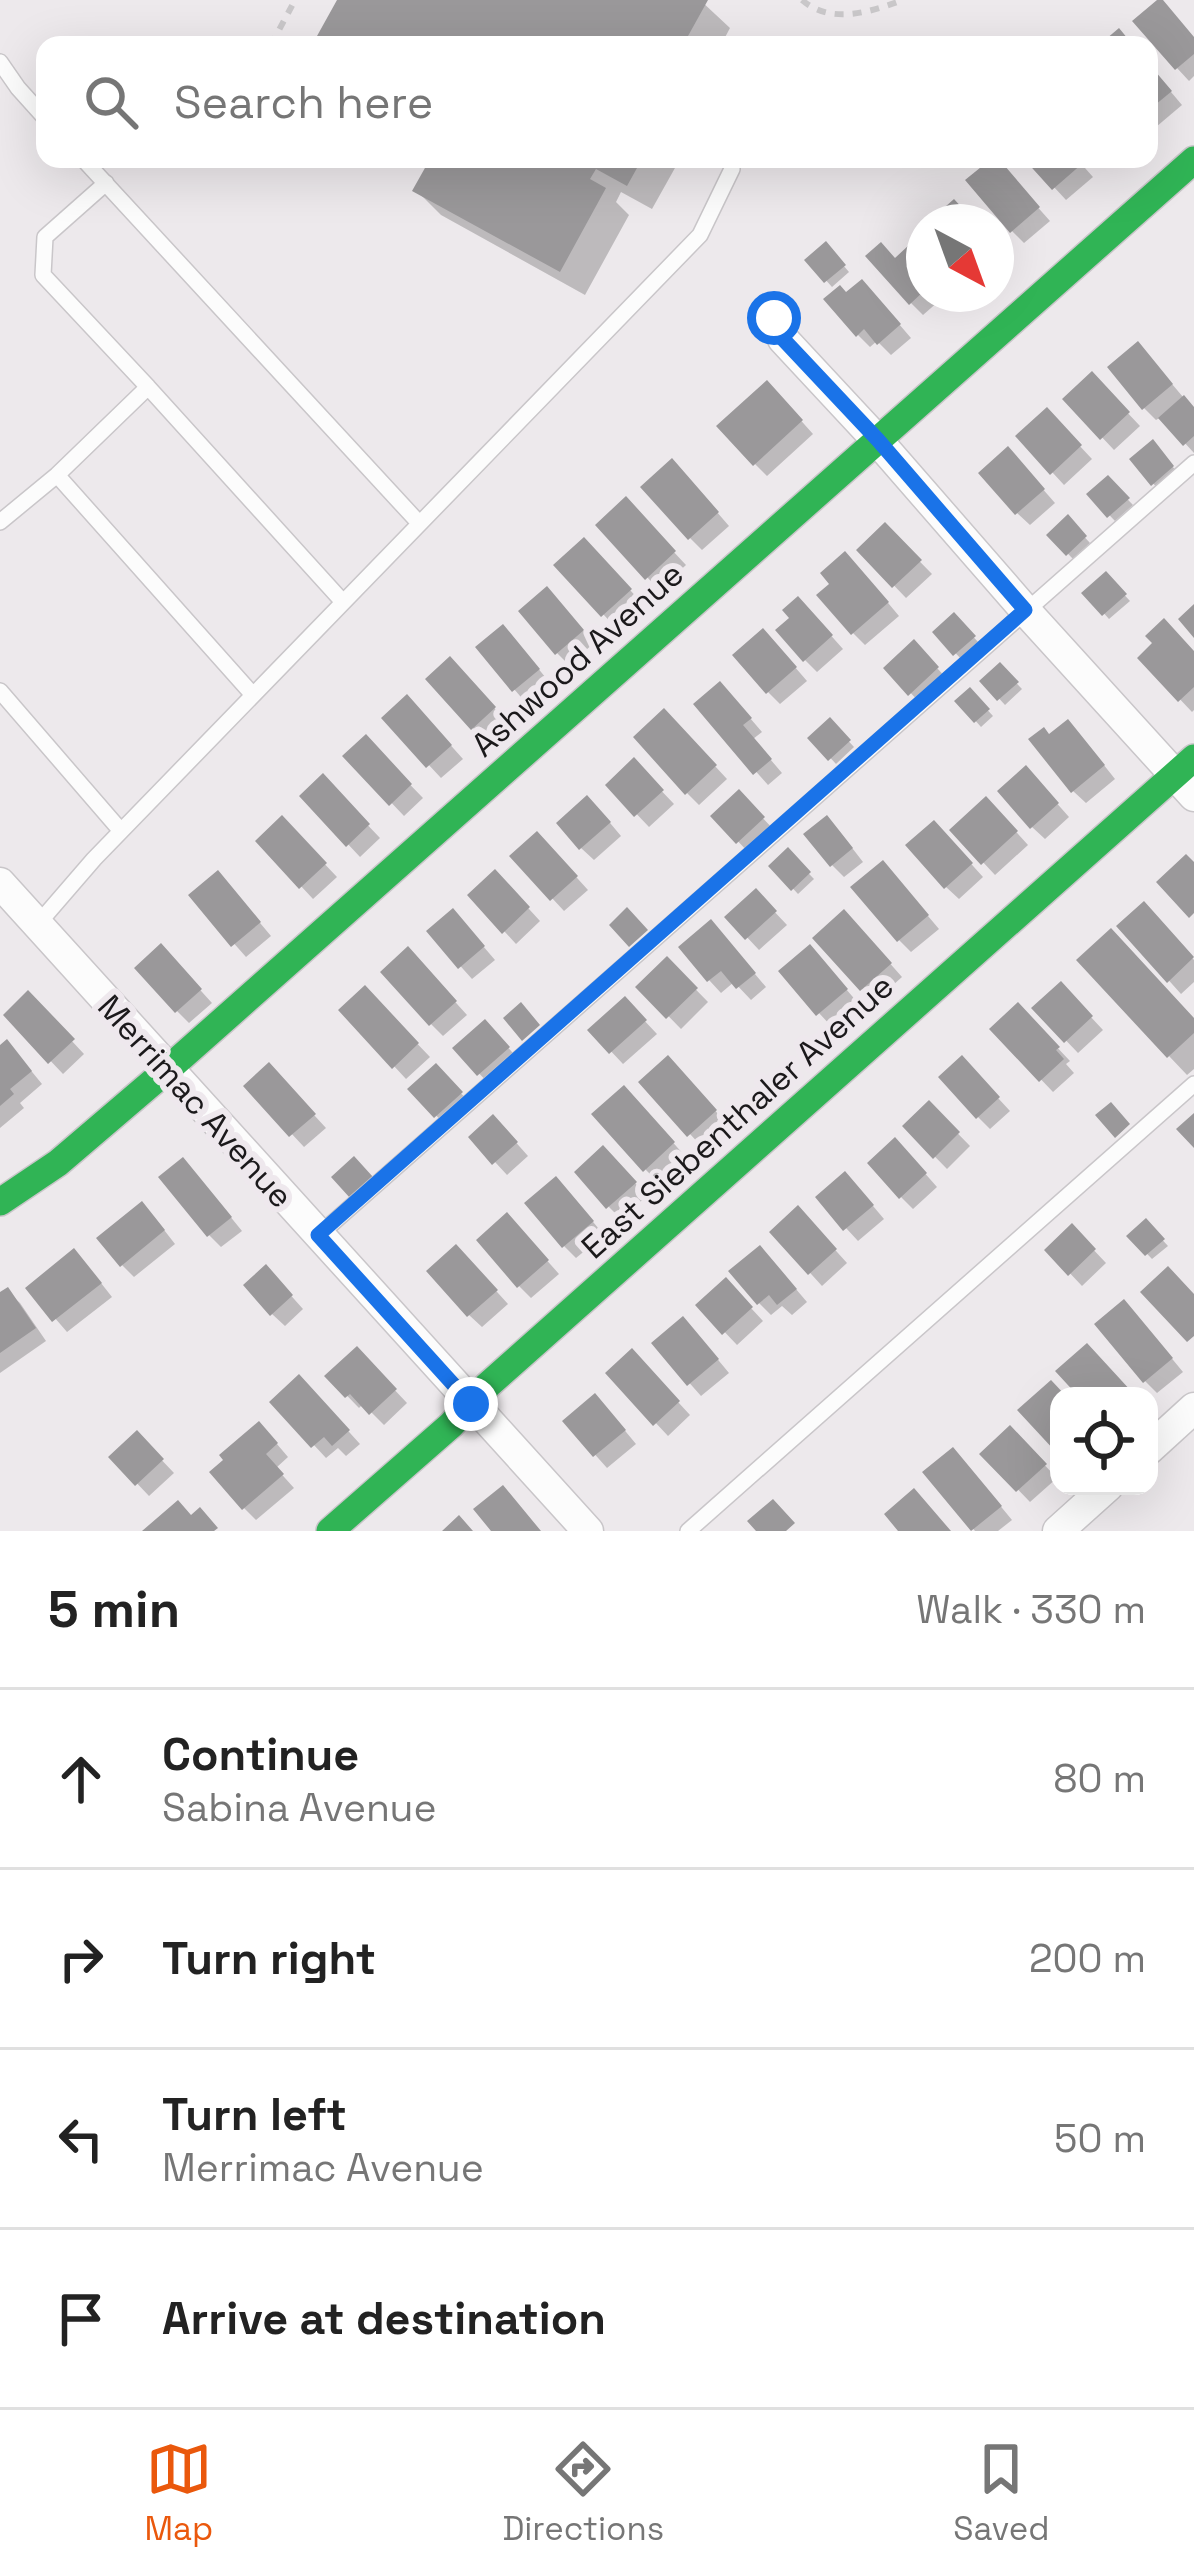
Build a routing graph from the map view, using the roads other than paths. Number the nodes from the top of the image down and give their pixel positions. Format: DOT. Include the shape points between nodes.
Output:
graph roads {
  1 [pos="0,62"];
  2 [pos="36,108"];
  3 [pos="1194,160"];
  4 [pos="92,168"];
  5 [pos="732,169"];
  6 [pos="106,183"];
  7 [pos="774,318"];
  8 [pos="148,387"];
  9 [pos="878,440"];
  10 [pos="1194,463"];
  11 [pos="56,475"];
  12 [pos="0,522"];
  13 [pos="419,523"];
  14 [pos="343,602"];
  15 [pos="1025,610"];
  16 [pos="0,691"];
  17 [pos="253,695"];
  18 [pos="1188,776"];
  19 [pos="121,832"];
  20 [pos="0,883"];
  21 [pos="37,926"];
  22 [pos="168,1069"];
  23 [pos="1194,1084"];
  24 [pos="0,1202"];
  25 [pos="318,1235"];
  26 [pos="471,1404"];
  27 [pos="1194,1408"];
  28 [pos="1158,1441"];
  29 [pos="1098,1495"];
  30 [pos="330,1531"];
  31 [pos="588,1531"];
  32 [pos="688,1531"];
  33 [pos="1058,1531"];
  1 -- 2 [label="lane"];
  3 -- 9 [label="street, Ashwood Avenue"];
  4 -- 6 [label="lane"];
  5 -- 13 [label="lane" via="700,235"];
  6 -- 8 [label="lane" via="45,237 43,274"];
  6 -- 13 [label="lane"];
  7 -- 9 [label="street" via="783,339"];
  8 -- 11 [label="lane"];
  8 -- 14 [label="lane"];
  9 -- 15 [label="street"];
  9 -- 22 [label="street, Ashwood Avenue"];
  10 -- 15 [label="lane"];
  11 -- 12 [label="lane"];
  11 -- 17 [label="lane"];
  13 -- 14 [label="lane"];
  14 -- 17 [label="lane"];
  15 -- 18 [label="street"];
  15 -- 25 [label="lane"];
  16 -- 19 [label="lane"];
  17 -- 19 [label="lane"];
  18 -- 26 [label="street, East Siebenthaler Avenue"];
  19 -- 21 [label="lane"];
  20 -- 21 [label="street, Merrimac Avenue"];
  21 -- 22 [label="street, Merrimac Avenue"];
  22 -- 24 [label="street, Ashwood Avenue"];
  22 -- 25 [label="street, Merrimac Avenue"];
  23 -- 32 [label="lane"];
  25 -- 26 [label="street, Merrimac Avenue"];
  26 -- 30 [label="street, East Siebenthaler Avenue"];
  26 -- 31 [label="street, Merrimac Avenue"];
  27 -- 28 [label="street"];
  29 -- 33 [label="street"];
}
